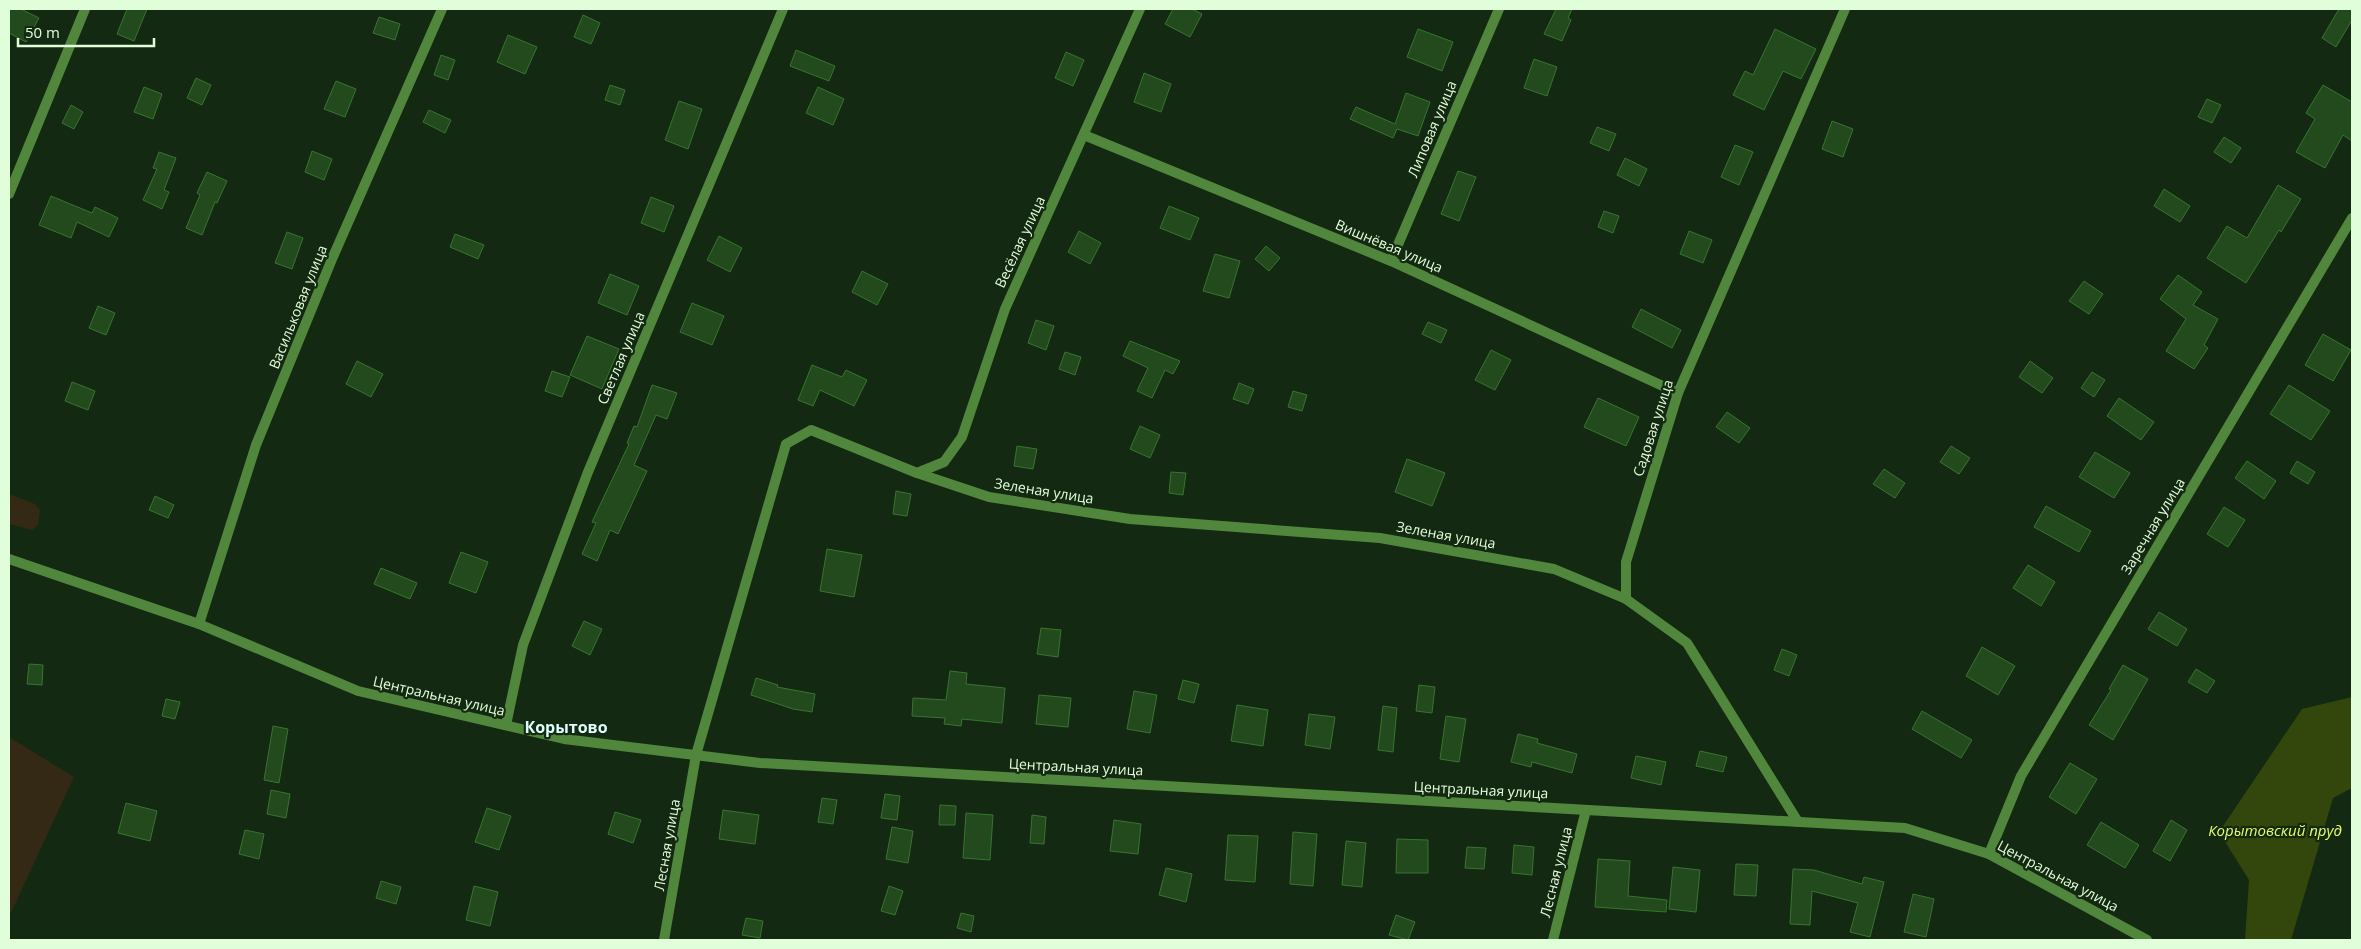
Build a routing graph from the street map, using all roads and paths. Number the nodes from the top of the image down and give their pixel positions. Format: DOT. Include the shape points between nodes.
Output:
graph roads {
  1 [pos="85,9"];
  2 [pos="442,9"];
  3 [pos="783,9"];
  4 [pos="1140,9"];
  5 [pos="1499,9"];
  6 [pos="1845,9"];
  7 [pos="1084,135"];
  8 [pos="9,194"];
  9 [pos="2352,218"];
  10 [pos="1391,261"];
  11 [pos="1678,393"];
  12 [pos="917,472"];
  13 [pos="9,559"];
  14 [pos="1626,600"];
  15 [pos="199,624"];
  16 [pos="506,725"];
  17 [pos="696,755"];
  18 [pos="1586,810"];
  19 [pos="1798,822"];
  20 [pos="1989,854"];
  21 [pos="664,940"];
  22 [pos="1553,940"];
  23 [pos="2147,940"];
  1 -- 8 [label="street"];
  2 -- 15 [label="street, Васильковая улица" via="332,259 256,445"];
  3 -- 16 [label="street, Светлая улица" via="588,472 523,645"];
  4 -- 7 [label="street, Весёлая улица"];
  5 -- 10 [label="street, Липовая улица"];
  6 -- 11 [label="street, Садовая улица"];
  7 -- 10 [label="street, Вишнёвая улица"];
  7 -- 12 [label="street, Весёлая улица" via="1005,309 962,437 944,462"];
  9 -- 20 [label="street, Заречная улица" via="2021,776"];
  10 -- 11 [label="street, Вишнёвая улица"];
  11 -- 14 [label="street, Садовая улица" via="1626,562"];
  12 -- 14 [label="street, Зеленая улица" via="989,497 1130,519 1380,538 1429,546 1554,569"];
  12 -- 17 [label="street, Зеленая улица" via="812,430 786,444"];
  13 -- 15 [label="street, Центральная улица"];
  14 -- 19 [label="street" via="1687,643"];
  15 -- 16 [label="street, Центральная улица" via="358,691"];
  16 -- 17 [label="street, Центральная улица" via="564,739"];
  17 -- 18 [label="street, Центральная улица" via="770,764"];
  17 -- 21 [label="street, Лесная улица"];
  18 -- 19 [label="street, Центральная улица"];
  18 -- 22 [label="street, Лесная улица"];
  19 -- 20 [label="street, Центральная улица" via="1905,828"];
  20 -- 23 [label="street, Центральная улица"];
}
